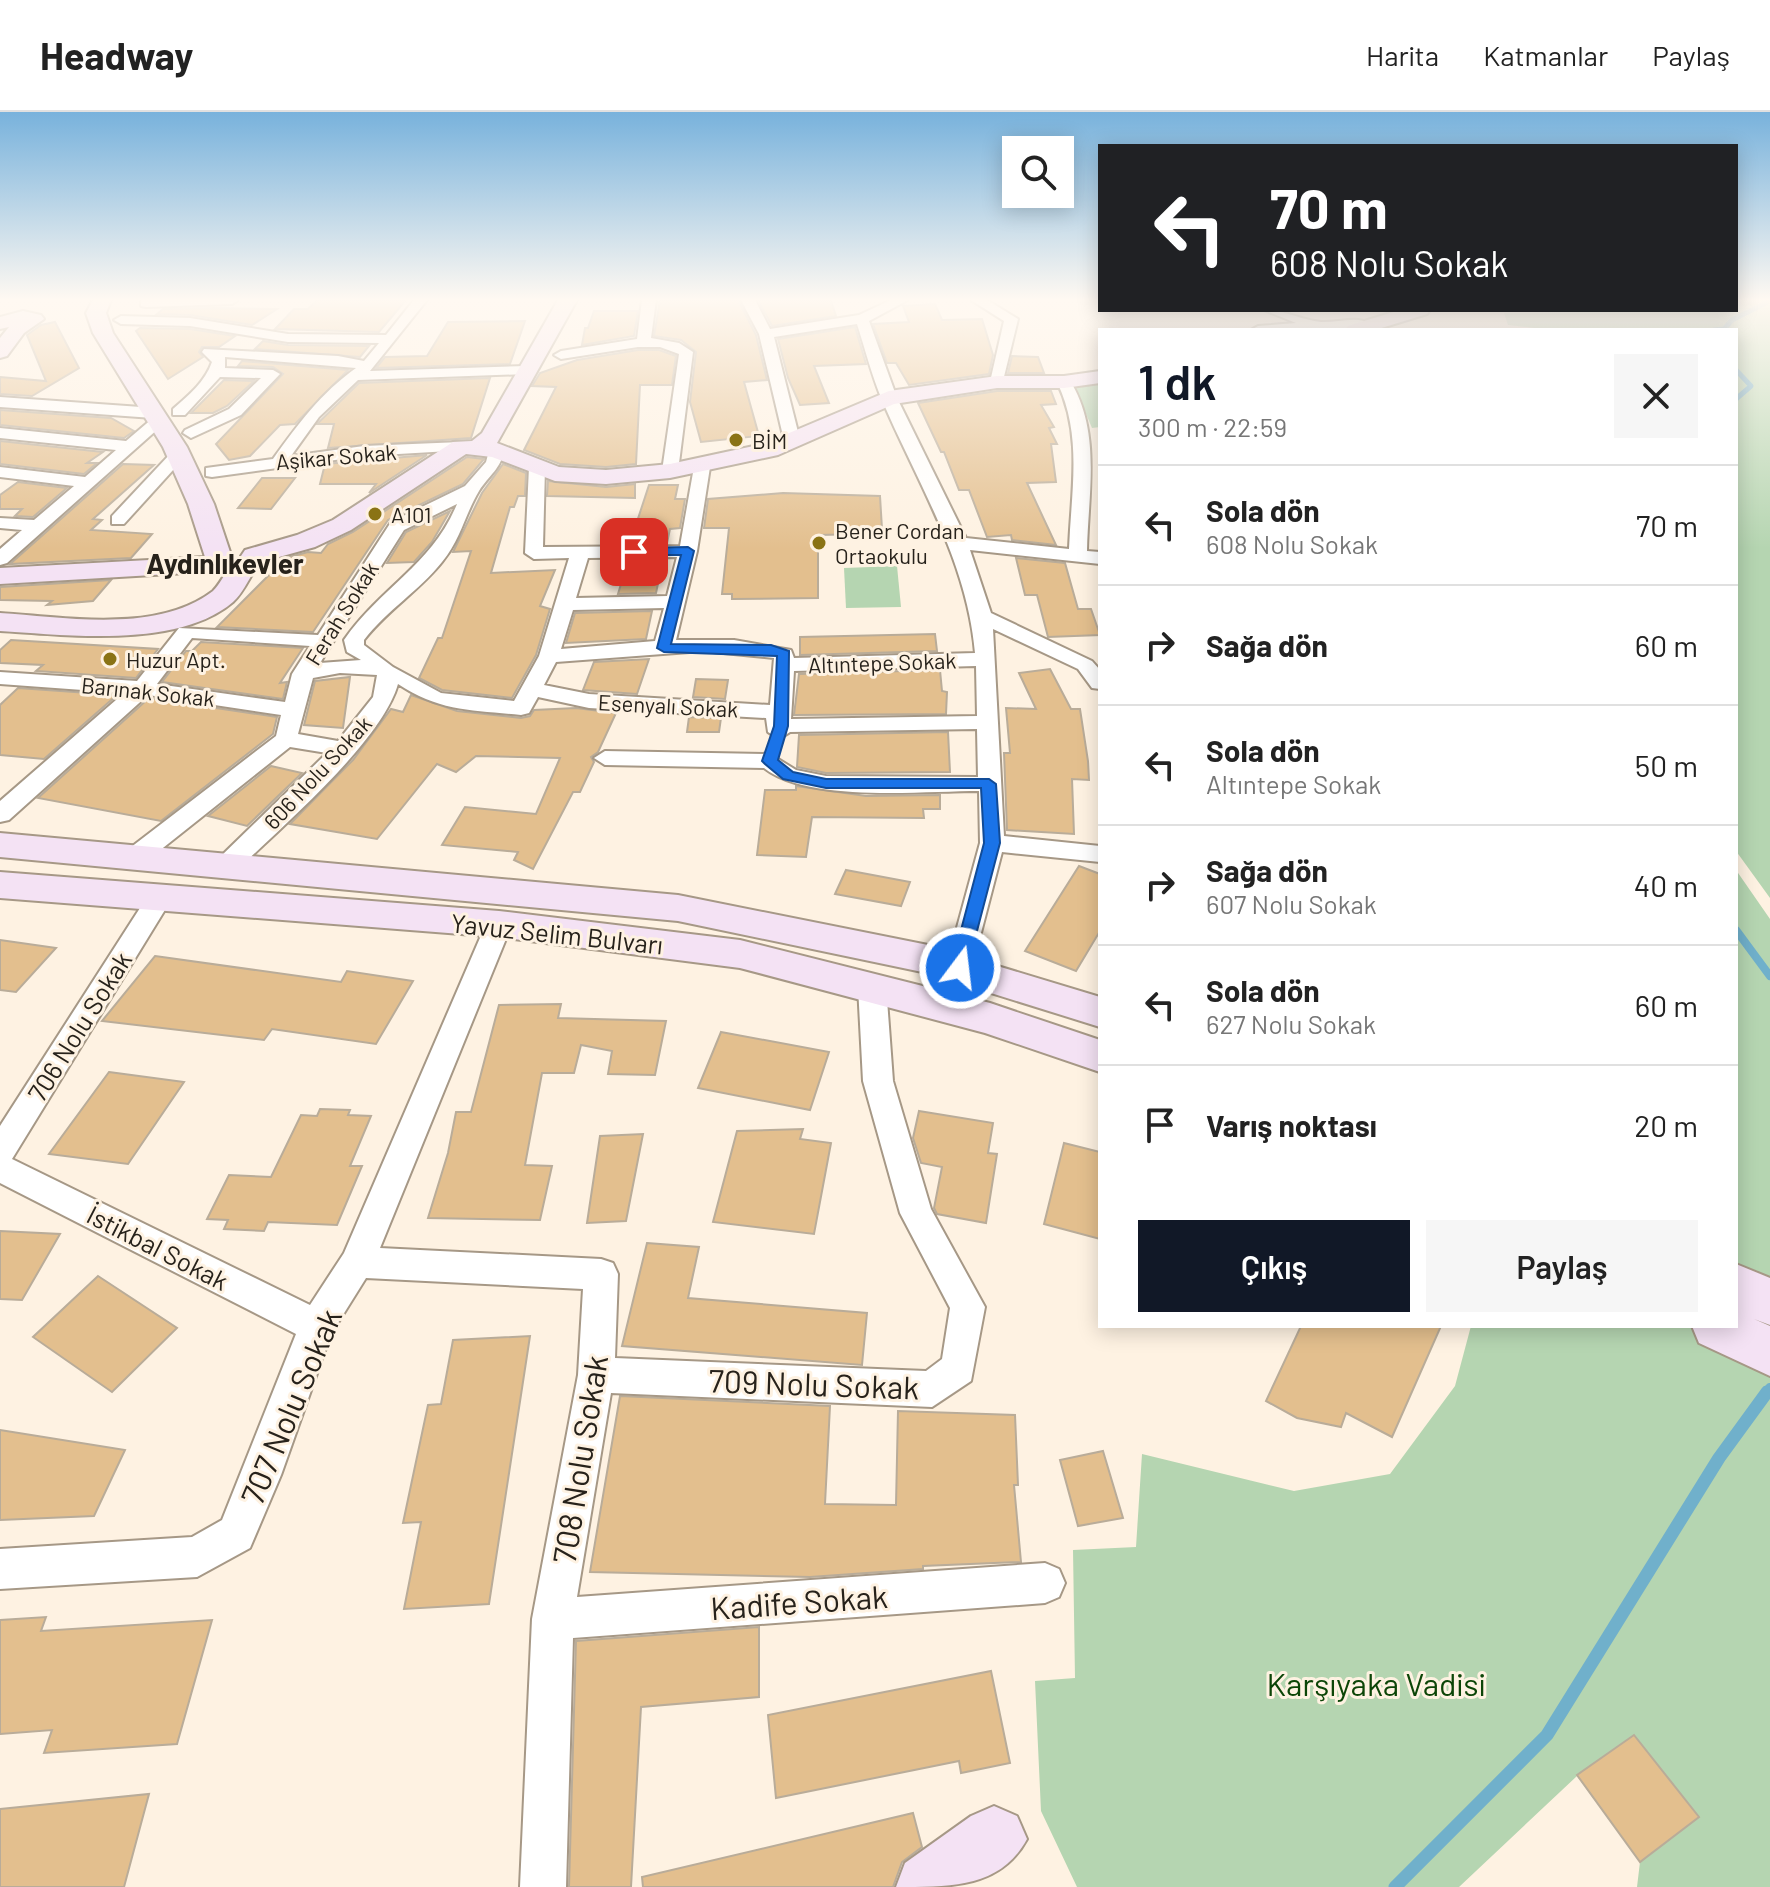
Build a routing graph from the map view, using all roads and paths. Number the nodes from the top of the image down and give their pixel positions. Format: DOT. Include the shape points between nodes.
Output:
graph roads {
  1 [pos="141,383"];
  2 [pos="154,383"];
  3 [pos="207,383"];
  4 [pos="264,383"];
  5 [pos="345,383"];
  6 [pos="519,383"];
  7 [pos="682,383"];
  8 [pos="778,383"];
  9 [pos="884,383"];
  10 [pos="991,383"];
  11 [pos="1065,383"];
  12 [pos="889,398"];
  13 [pos="0,402"];
  14 [pos="165,415"];
  15 [pos="1098,431"];
  16 [pos="1080,432"];
  17 [pos="0,433"];
  18 [pos="191,433"];
  19 [pos="792,440"];
  20 [pos="129,446"];
  21 [pos="493,448"];
  22 [pos="178,455"];
  23 [pos="280,460"];
  24 [pos="537,467"];
  25 [pos="702,467"];
  26 [pos="670,471"];
  27 [pos="0,472"];
  28 [pos="212,472"];
  29 [pos="87,482"];
  30 [pos="471,490"];
  31 [pos="225,494"];
  32 [pos="118,520"];
  33 [pos="0,523"];
  34 [pos="38,526"];
  35 [pos="959,543"];
  36 [pos="688,551"];
  37 [pos="580,553"];
  38 [pos="1078,556"];
  39 [pos="232,558"];
  40 [pos="1098,558"];
  41 [pos="0,559"];
  42 [pos="0,576"];
  43 [pos="675,602"];
  44 [pos="564,604"];
  45 [pos="0,606"];
  46 [pos="982,616"];
  47 [pos="0,622"];
  48 [pos="323,641"];
  49 [pos="664,648"];
  50 [pos="549,656"];
  51 [pos="986,659"];
  52 [pos="784,665"];
  53 [pos="385,672"];
  54 [pos="303,674"];
  55 [pos="0,678"];
  56 [pos="1098,681"];
  57 [pos="143,688"];
  58 [pos="531,689"];
  59 [pos="295,710"];
  60 [pos="989,722"];
  61 [pos="781,726"];
  62 [pos="286,739"];
  63 [pos="343,749"];
  64 [pos="605,758"];
  65 [pos="770,761"];
  66 [pos="989,784"];
  67 [pos="0,814"];
  68 [pos="992,843"];
  69 [pos="0,845"];
  70 [pos="1098,854"];
  71 [pos="135,857"];
  72 [pos="226,866"];
  73 [pos="0,885"];
  74 [pos="158,900"];
  75 [pos="499,924"];
  76 [pos="960,968"];
  77 [pos="872,986"];
  78 [pos="1098,1011"];
  79 [pos="1098,1055"];
  80 [pos="0,1152"];
  81 [pos="0,1168"];
  82 [pos="357,1262"];
  83 [pos="1738,1287"];
  84 [pos="1770,1302"];
  85 [pos="316,1326"];
  86 [pos="1721,1328"];
  87 [pos="1770,1352"];
  88 [pos="596,1375"];
  89 [pos="0,1569"];
  90 [pos="1045,1583"];
  91 [pos="553,1619"];
  92 [pos="994,1839"];
  93 [pos="543,1887"];
  94 [pos="929,1887"];
  1 -- 14 [label="street"];
  2 -- 14 [label="street"];
  3 -- 14 [label="street" via="198,395"];
  4 -- 18 [label="street" via="235,412"];
  5 -- 23 [label="street"];
  6 -- 21 [label="street" via="491,437"];
  7 -- 26 [label="street"];
  8 -- 19 [label="street"];
  9 -- 12 [label="street"];
  10 -- 12 [label="street"];
  11 -- 16 [label="street" via="1072,393"];
  12 -- 19 [label="street"];
  12 -- 35 [label="street"];
  13 -- 14 [label="street"];
  14 -- 18 [label="street"];
  14 -- 20 [label="street"];
  14 -- 22 [label="street"];
  15 -- 16 [label="street"];
  16 -- 38 [label="street"];
  17 -- 20 [label="street"];
  18 -- 28 [label="street"];
  19 -- 25 [label="street"];
  20 -- 29 [label="street"];
  21 -- 23 [label="street, Aşikar Sokak" via="364,451"];
  21 -- 24 [label="street"];
  21 -- 30 [label="street" via="494,463"];
  21 -- 39 [label="street" via="306,541"];
  22 -- 32 [label="street"];
  22 -- 39 [label="street"];
  23 -- 28 [label="street, Aşikar Sokak"];
  24 -- 26 [label="street" via="555,474 606,477"];
  24 -- 37 [label="street" via="534,553"];
  25 -- 26 [label="street"];
  25 -- 36 [label="street"];
  27 -- 29 [label="street"];
  28 -- 31 [label="street"];
  29 -- 34 [label="street"];
  30 -- 48 [label="street, Ferah Sokak" via="397,526"];
  30 -- 53 [label="street" via="457,526 435,559 376,611 354,640 354,648"];
  33 -- 34 [label="street"];
  34 -- 41 [label="street"];
  35 -- 38 [label="street"];
  35 -- 46 [label="street"];
  36 -- 37 [label="street"];
  36 -- 43 [label="street"];
  37 -- 44 [label="street"];
  38 -- 40 [label="street"];
  39 -- 42 [label="street"];
  39 -- 45 [label="street" via="203,591 164,603 82,609"];
  39 -- 47 [label="street" via="225,595 208,607 160,621 63,626"];
  43 -- 44 [label="street"];
  43 -- 49 [label="street"];
  44 -- 50 [label="street"];
  46 -- 51 [label="street"];
  46 -- 56 [label="street" via="1085,665"];
  48 -- 54 [label="street, Ferah Sokak"];
  48 -- 57 [label="street" via="186,632"];
  49 -- 50 [label="street, Altıntepe Sokak"];
  49 -- 52 [label="street, Altıntepe Sokak" via="771,649 784,654"];
  50 -- 58 [label="street"];
  51 -- 52 [label="street, Altıntepe Sokak"];
  51 -- 60 [label="street"];
  52 -- 61 [label="street"];
  53 -- 54 [label="street" via="359,666"];
  53 -- 58 [label="street" via="439,699 521,708"];
  53 -- 63 [label="street, 606 Nolu Sokak" via="385,699"];
  54 -- 59 [label="street, Ferah Sokak"];
  55 -- 57 [label="street, Barınak Sokak"];
  57 -- 59 [label="street, Barınak Sokak"];
  57 -- 67 [label="street"];
  58 -- 61 [label="street, Esenyalı Sokak" via="589,701 774,712"];
  59 -- 62 [label="street, Ferah Sokak"];
  60 -- 61 [label="street, Esenyalı Sokak"];
  60 -- 66 [label="street"];
  61 -- 65 [label="street"];
  62 -- 63 [label="street"];
  62 -- 71 [label="street"];
  63 -- 72 [label="street, 606 Nolu Sokak"];
  64 -- 65 [label="street"];
  65 -- 66 [label="street" via="789,776 826,783"];
  66 -- 68 [label="street"];
  68 -- 70 [label="street"];
  68 -- 76 [label="street"];
  69 -- 71 [label="street, Yavuz Selim Bulvarı"];
  71 -- 72 [label="street, Yavuz Selim Bulvarı"];
  72 -- 76 [label="street, Yavuz Selim Bulvarı" via="678,908"];
  73 -- 74 [label="street, Yavuz Selim Bulvarı"];
  74 -- 75 [label="street, Yavuz Selim Bulvarı"];
  74 -- 80 [label="street, 706 Nolu Sokak"];
  75 -- 77 [label="street, Yavuz Selim Bulvarı" via="740,954"];
  75 -- 82 [label="street, 707 Nolu Sokak"];
  76 -- 78 [label="street, Yavuz Selim Bulvarı"];
  77 -- 79 [label="street, Yavuz Selim Bulvarı"];
  77 -- 88 [label="street, 709 Nolu Sokak" via="878,1081 916,1213 968,1307 958,1369 932,1389"];
  81 -- 85 [label="street, İstikbal Sokak"];
  82 -- 85 [label="street, 707 Nolu Sokak"];
  82 -- 88 [label="street, 708 Nolu Sokak" via="601,1274"];
  83 -- 84 [label="street"];
  85 -- 89 [label="street, 707 Nolu Sokak" via="236,1534 197,1557"];
  86 -- 87 [label="street"];
  88 -- 91 [label="street, 708 Nolu Sokak"];
  90 -- 91 [label="street, Kadife Sokak"];
  91 -- 93 [label="street, 708 Nolu Sokak"];
  92 -- 94 [label="street"];
}
